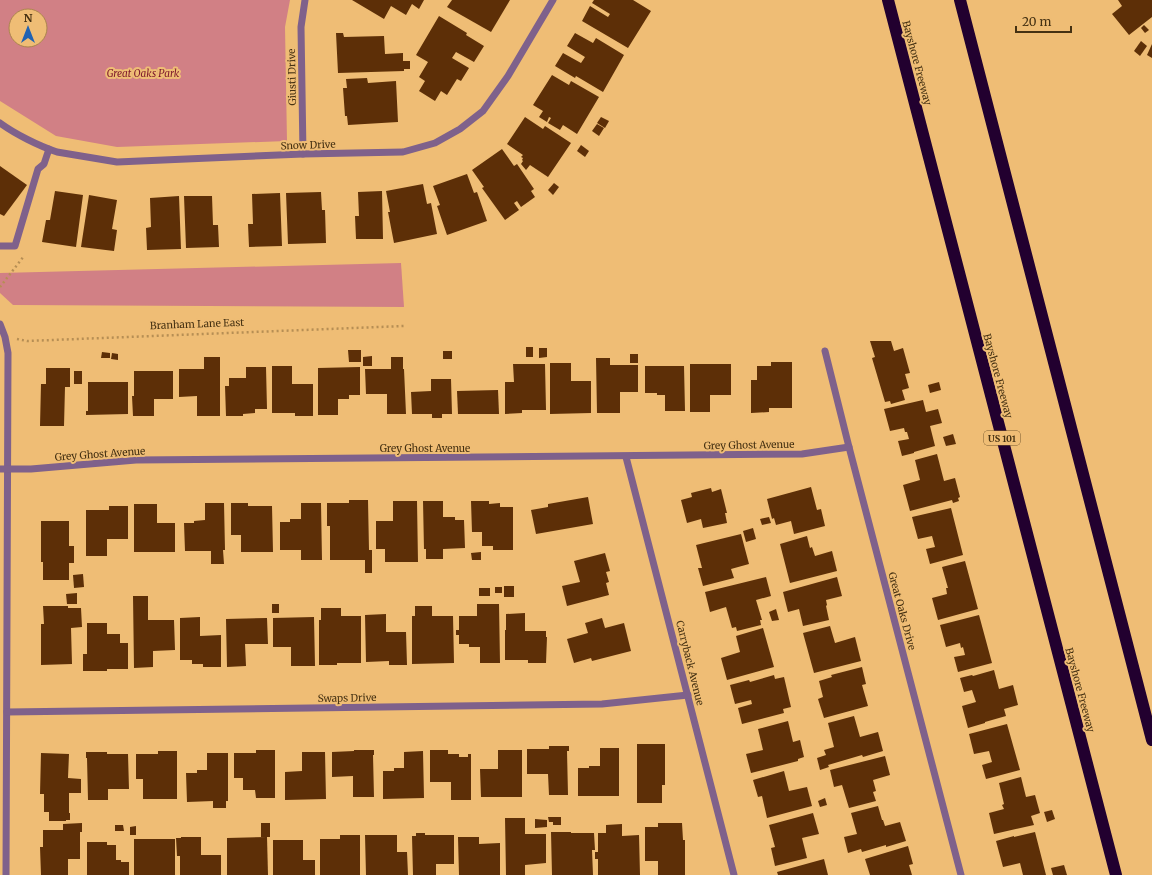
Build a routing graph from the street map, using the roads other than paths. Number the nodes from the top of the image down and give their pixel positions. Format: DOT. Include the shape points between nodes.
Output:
graph roads {
  1 [pos="305,0"];
  2 [pos="553,0"];
  3 [pos="888,0"];
  4 [pos="960,0"];
  5 [pos="0,123"];
  6 [pos="49,149"];
  7 [pos="303,154"];
  8 [pos="0,246"];
  9 [pos="0,324"];
  10 [pos="825,351"];
  11 [pos="849,447"];
  12 [pos="626,457"];
  13 [pos="4,469"];
  14 [pos="688,695"];
  15 [pos="7,712"];
  16 [pos="1152,740"];
  17 [pos="6,875"];
  18 [pos="734,875"];
  19 [pos="961,875"];
  20 [pos="1116,875"];
  1 -- 7 [label="street, Giusti Drive" via="301,27"];
  2 -- 7 [label="street, Snow Drive" via="508,76 483,111 460,128 435,143 403,152"];
  3 -- 20 [label="highway, Bayshore Freeway / US 101"];
  4 -- 16 [label="highway"];
  5 -- 6 [label="street, Snow Drive"];
  6 -- 7 [label="street, Snow Drive" via="117,162"];
  6 -- 8 [label="street" via="44,164 38,169 15,246"];
  9 -- 13 [label="street" via="8,353"];
  10 -- 11 [label="street, Great Oaks Drive"];
  11 -- 12 [label="street, Grey Ghost Avenue" via="802,454"];
  11 -- 19 [label="street, Great Oaks Drive"];
  12 -- 13 [label="street, Grey Ghost Avenue" via="136,460"];
  12 -- 14 [label="street, Carryback Avenue"];
  13 -- 15 [label="street"];
  14 -- 15 [label="street, Swaps Drive" via="594,704"];
  14 -- 18 [label="street, Carryback Avenue"];
  15 -- 17 [label="street"];
}
